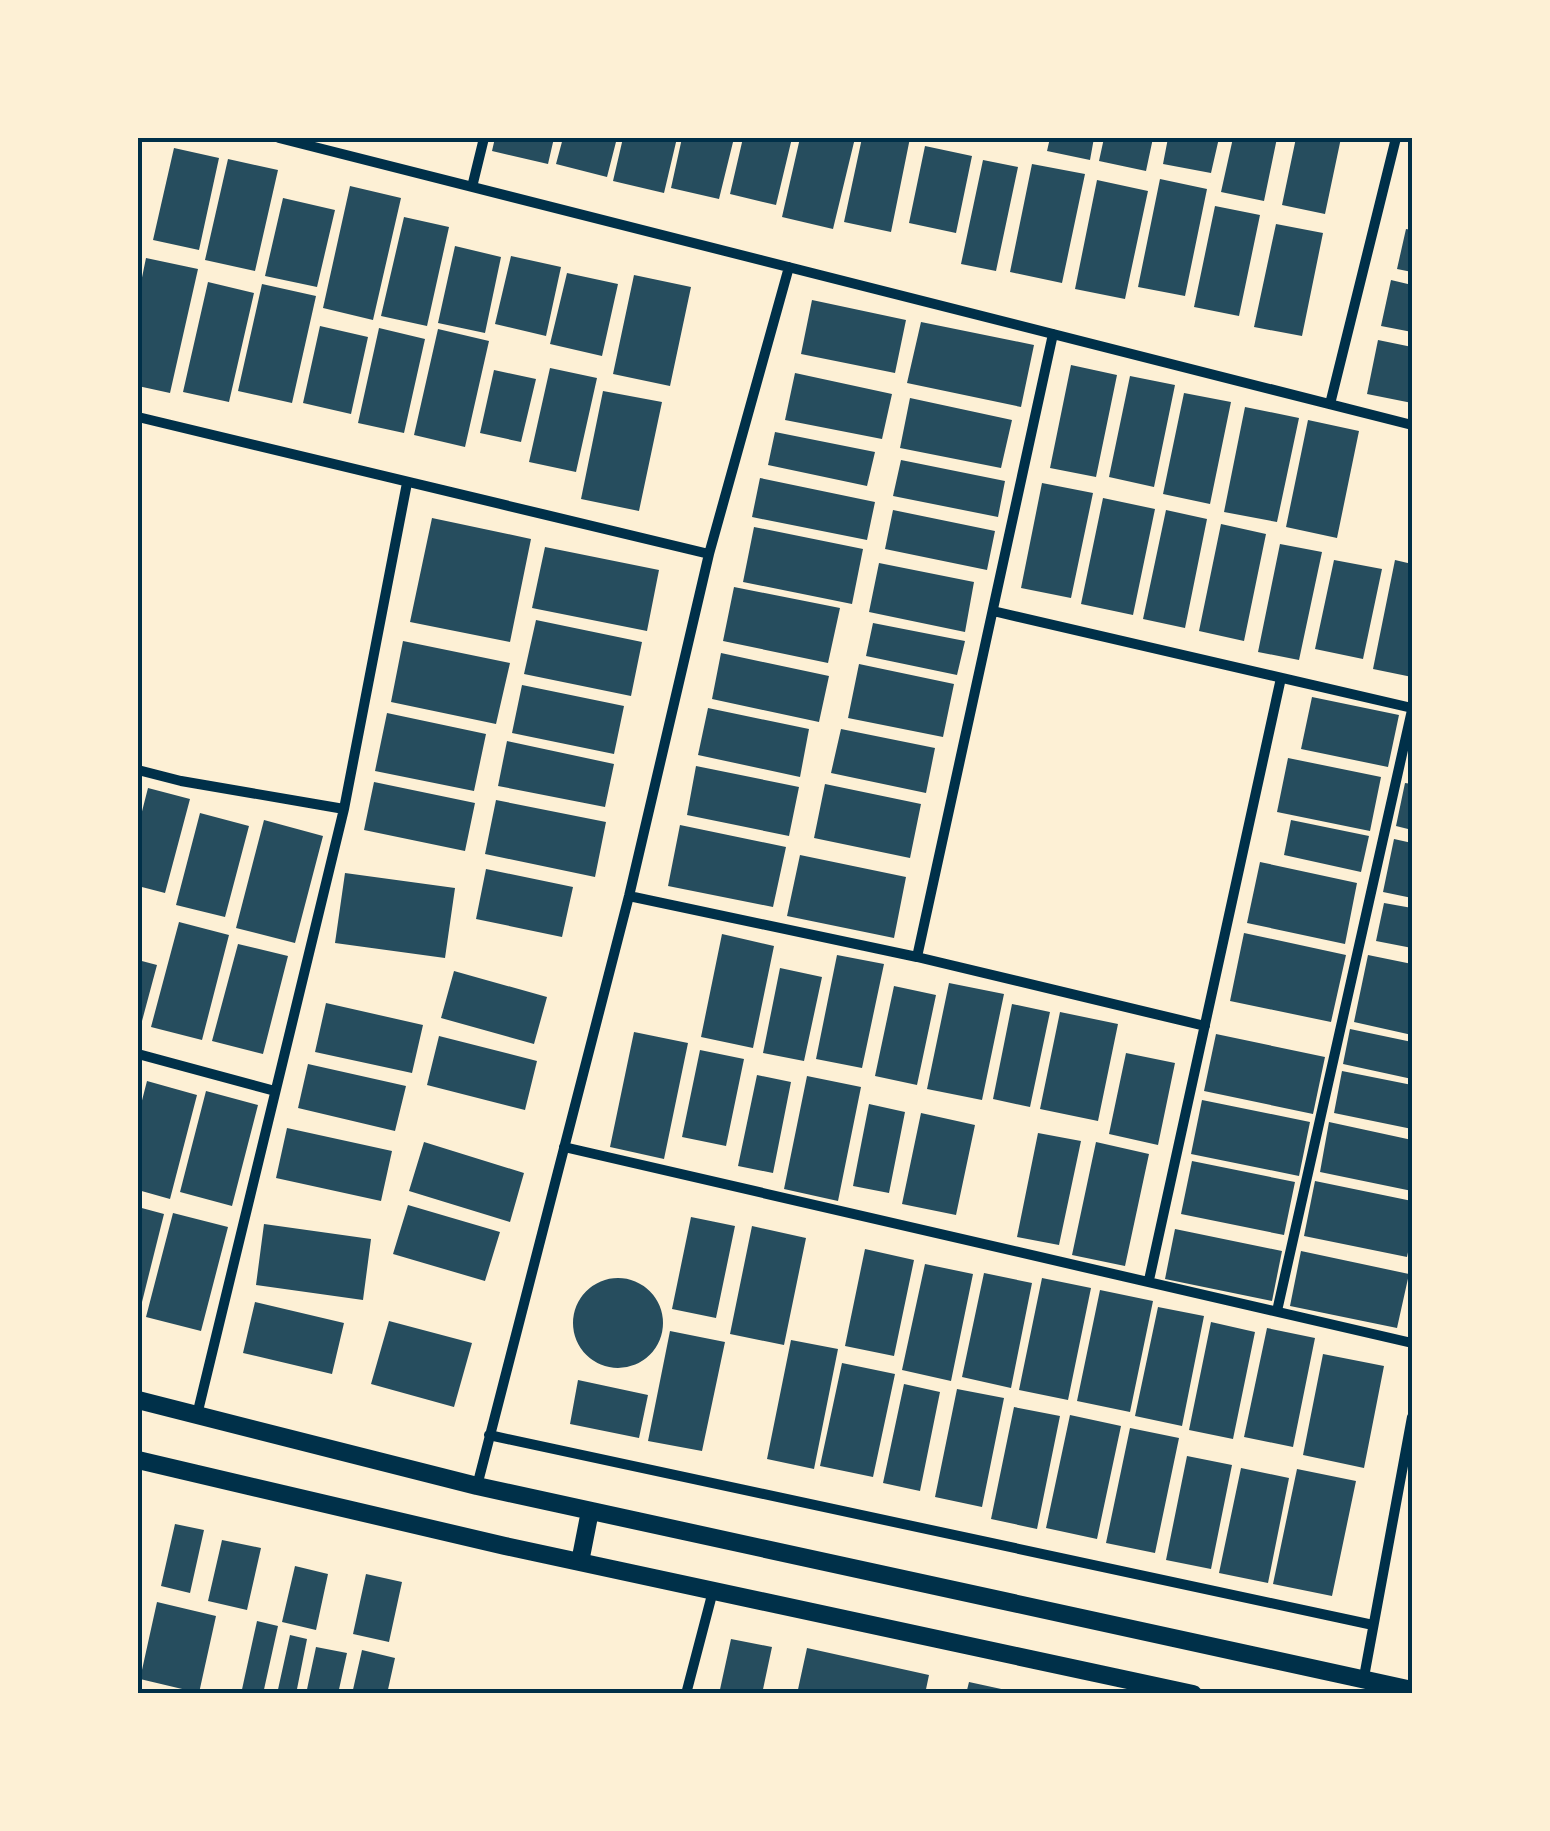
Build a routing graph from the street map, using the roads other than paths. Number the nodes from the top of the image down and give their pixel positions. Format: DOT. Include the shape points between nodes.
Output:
graph roads {
  1 [pos="279,138"];
  2 [pos="484,138"];
  3 [pos="1396,138"];
  4 [pos="472,186"];
  5 [pos="790,267"];
  6 [pos="1053,334"];
  7 [pos="1330,404"];
  8 [pos="138,417"];
  9 [pos="1412,425"];
  10 [pos="407,483"];
  11 [pos="708,554"];
  12 [pos="993,611"];
  13 [pos="1281,678"];
  14 [pos="1412,709"];
  15 [pos="138,770"];
  16 [pos="344,809"];
  17 [pos="629,896"];
  18 [pos="918,957"];
  19 [pos="1205,1026"];
  20 [pos="138,1054"];
  21 [pos="275,1091"];
  22 [pos="564,1147"];
  23 [pos="1149,1280"];
  24 [pos="1277,1311"];
  25 [pos="1412,1343"];
  26 [pos="138,1400"];
  27 [pos="198,1416"];
  28 [pos="1412,1417"];
  29 [pos="489,1436"];
  30 [pos="138,1460"];
  31 [pos="476,1486"];
  32 [pos="590,1511"];
  33 [pos="580,1562"];
  34 [pos="713,1591"];
  35 [pos="1374,1624"];
  36 [pos="1364,1677"];
  37 [pos="1412,1690"];
  38 [pos="686,1694"];
  39 [pos="1193,1694"];
  1 -- 4 [label="street"];
  2 -- 4 [label="street"];
  3 -- 7 [label="street"];
  4 -- 5 [label="street"];
  5 -- 6 [label="street"];
  5 -- 11 [label="street"];
  6 -- 7 [label="street"];
  6 -- 12 [label="street"];
  7 -- 9 [label="street"];
  8 -- 10 [label="street"];
  10 -- 11 [label="street"];
  10 -- 16 [label="street"];
  11 -- 17 [label="street"];
  12 -- 13 [label="street"];
  12 -- 18 [label="street"];
  13 -- 14 [label="street"];
  13 -- 19 [label="street"];
  14 -- 24 [label="street"];
  15 -- 16 [label="street"];
  16 -- 21 [label="street"];
  17 -- 18 [label="street"];
  17 -- 22 [label="street"];
  18 -- 19 [label="street"];
  19 -- 23 [label="street"];
  20 -- 21 [label="street"];
  21 -- 27 [label="street"];
  22 -- 23 [label="street"];
  22 -- 29 [label="street"];
  23 -- 24 [label="street"];
  24 -- 25 [label="street"];
  26 -- 27 [label="street"];
  27 -- 31 [label="street"];
  28 -- 35 [label="street"];
  29 -- 31 [label="street"];
  29 -- 35 [label="street"];
  30 -- 33 [label="street"];
  31 -- 32 [label="street"];
  32 -- 33 [label="street"];
  32 -- 36 [label="street"];
  33 -- 34 [label="street"];
  34 -- 38 [label="street"];
  34 -- 39 [label="street"];
  35 -- 36 [label="street"];
  36 -- 37 [label="street"];
}
